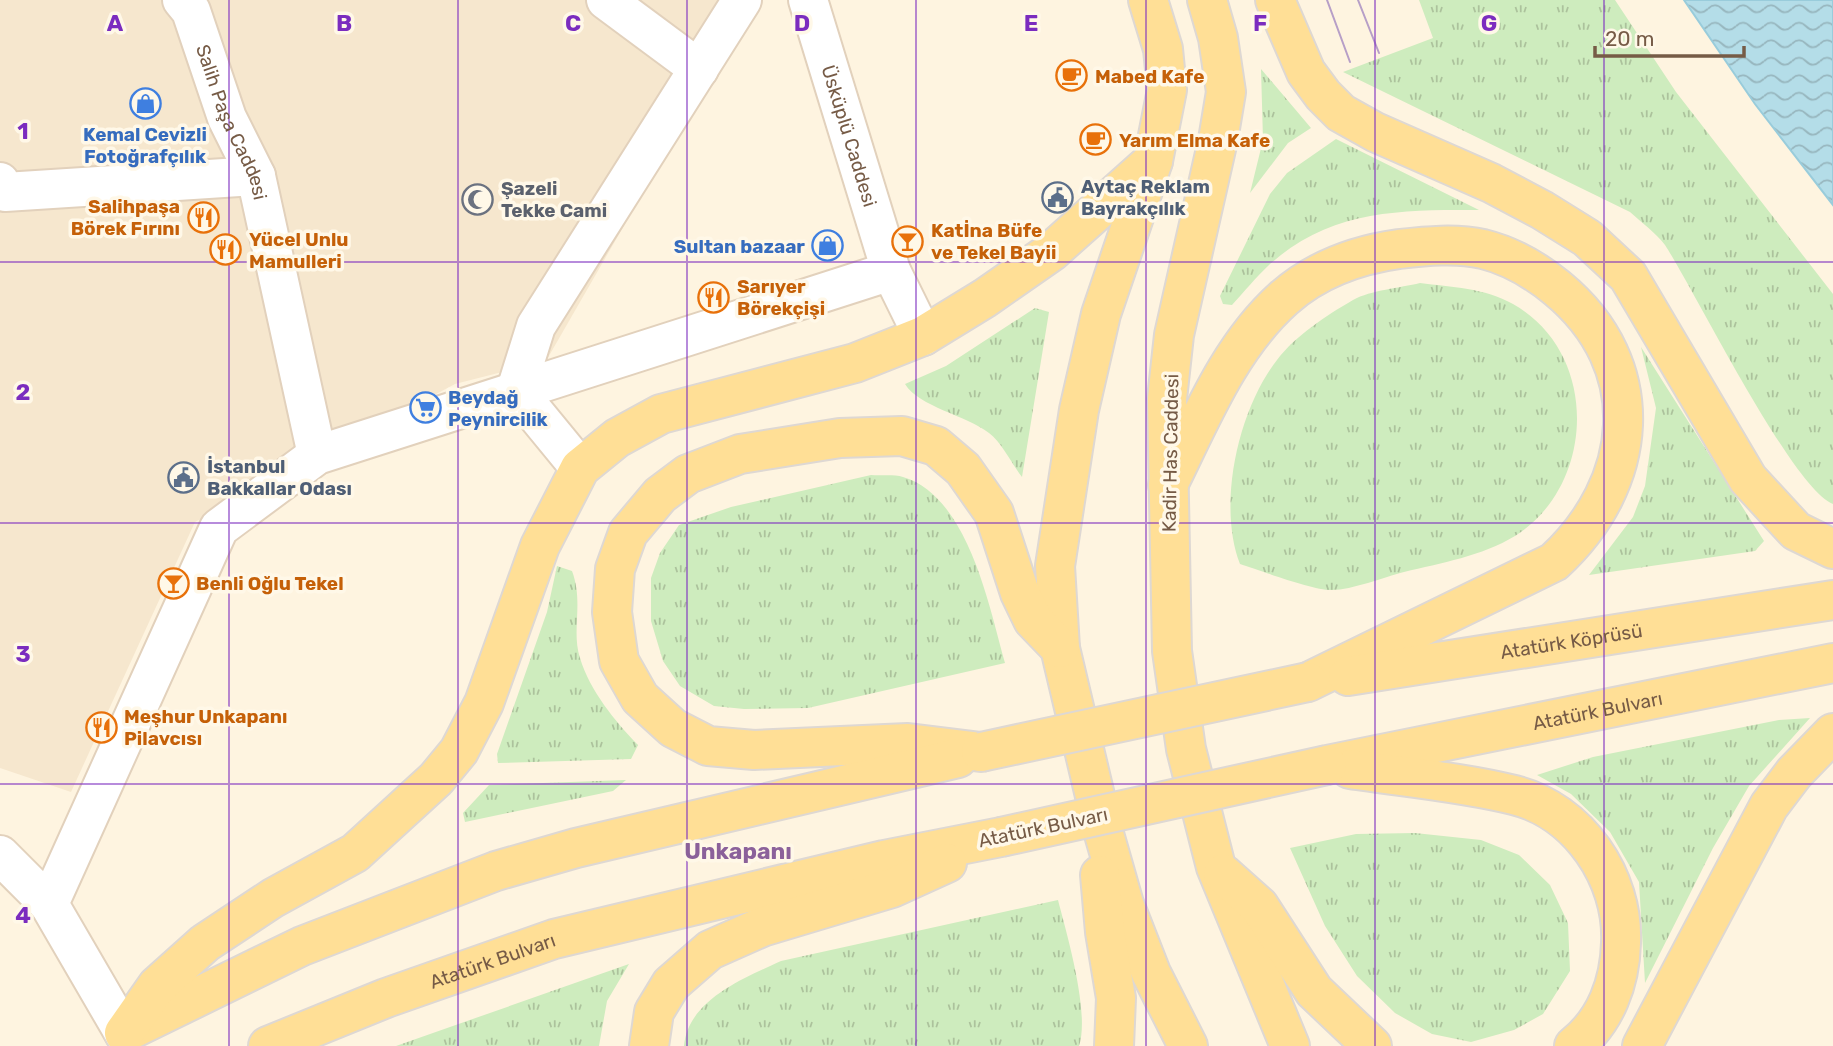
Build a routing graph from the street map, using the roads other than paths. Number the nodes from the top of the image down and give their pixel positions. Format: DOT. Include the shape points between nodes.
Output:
graph roads {
  1 [pos="182,0"];
  2 [pos="606,0"];
  3 [pos="742,0"];
  4 [pos="808,0"];
  5 [pos="1148,0"];
  6 [pos="1207,0"];
  7 [pos="1275,0"];
  8 [pos="699,69"];
  9 [pos="1153,161"];
  10 [pos="257,176"];
  11 [pos="0,182"];
  12 [pos="891,271"];
  13 [pos="923,336"];
  14 [pos="516,390"];
  15 [pos="317,455"];
  16 [pos="580,468"];
  17 [pos="1168,485"];
  18 [pos="1833,549"];
  19 [pos="1833,600"];
  20 [pos="1060,648"];
  21 [pos="1833,663"];
  22 [pos="1308,682"];
  23 [pos="1833,733"];
  24 [pos="981,752"];
  25 [pos="1327,765"];
  26 [pos="1104,834"];
  27 [pos="1000,837"];
  28 [pos="0,855"];
  29 [pos="1216,867"];
  30 [pos="49,904"];
  31 [pos="114,1040"];
  32 [pos="268,1046"];
  33 [pos="649,1046"];
  34 [pos="1114,1046"];
  35 [pos="1188,1046"];
  36 [pos="1290,1046"];
  37 [pos="1371,1046"];
  38 [pos="1574,1046"];
  39 [pos="1642,1046"];
  1 -- 10 [label="street, Salih Paşa Caddesi" via="191,12 227,118"];
  2 -- 8 [label="street"];
  3 -- 8 [label="street"];
  4 -- 12 [label="street, Üsküplü Caddesi"];
  5 -- 9 [label="main road" via="1163,49 1167,90"];
  6 -- 17 [label="main road, Kadir Has Caddesi" via="1226,92 1174,335 1167,399"];
  7 -- 18 [label="main road" via="1306,72 1342,113 1542,210 1587,238 1628,276 1748,479 1796,531"];
  8 -- 14 [label="street" via="536,326"];
  9 -- 13 [label="main road" via="1051,252"];
  9 -- 20 [label="main road" via="1101,314 1079,410 1055,566"];
  10 -- 11 [label="street" via="5,192"];
  10 -- 15 [label="street, Salih Paşa Caddesi"];
  12 -- 13 [label="street, Üsküplü Caddesi"];
  12 -- 14 [label="street"];
  13 -- 16 [label="main road" via="855,363 662,414 617,438"];
  14 -- 15 [label="street"];
  14 -- 16 [label="street"];
  15 -- 30 [label="street" via="219,528"];
  16 -- 31 [label="main road" via="540,546 484,703 459,751 436,779 355,853 273,898 205,943 157,986"];
  17 -- 22 [label="main road" via="1237,353 1283,298 1326,268 1377,252 1431,245 1483,249 1533,269 1574,302 1600,334 1619,380 1623,427 1617,469 1596,516 1577,541 1554,562"];
  17 -- 29 [label="main road, Kadir Has Caddesi" via="1172,651 1186,749"];
  19 -- 22 [label="main road, Atatürk Köprüsü"];
  20 -- 24 [label="main road" via="1033,620 994,513 963,469 936,446 902,436 840,438 740,454 688,474 660,495 628,533 615,569 612,612 619,661 640,698 673,729 708,746 754,750 908,743"];
  20 -- 26 [label="main road"];
  21 -- 25 [label="main road, Atatürk Bulvarı"];
  22 -- 24 [label="main road, bridge"];
  23 -- 39 [label="main road" via="1769,806"];
  24 -- 31 [label="main road" via="496,871 302,946"];
  25 -- 27 [label="main road, Atatürk Bulvarı, bridge"];
  25 -- 38 [label="main road" via="1514,795 1546,808 1585,839 1610,875 1622,922 1620,971 1607,1006"];
  26 -- 34 [label="main road" via="1099,882 1116,998"];
  26 -- 35 [label="main road" via="1150,973"];
  27 -- 32 [label="main road, Atatürk Bulvarı" via="554,939 386,998"];
  27 -- 33 [label="main road" via="892,888 762,927 710,950 671,984 654,1012"];
  28 -- 30 [label="street"];
  29 -- 36 [label="main road, Kadir Has Caddesi"];
  29 -- 37 [label="main road" via="1259,906 1314,991"];
  30 -- 31 [label="street"];
}
